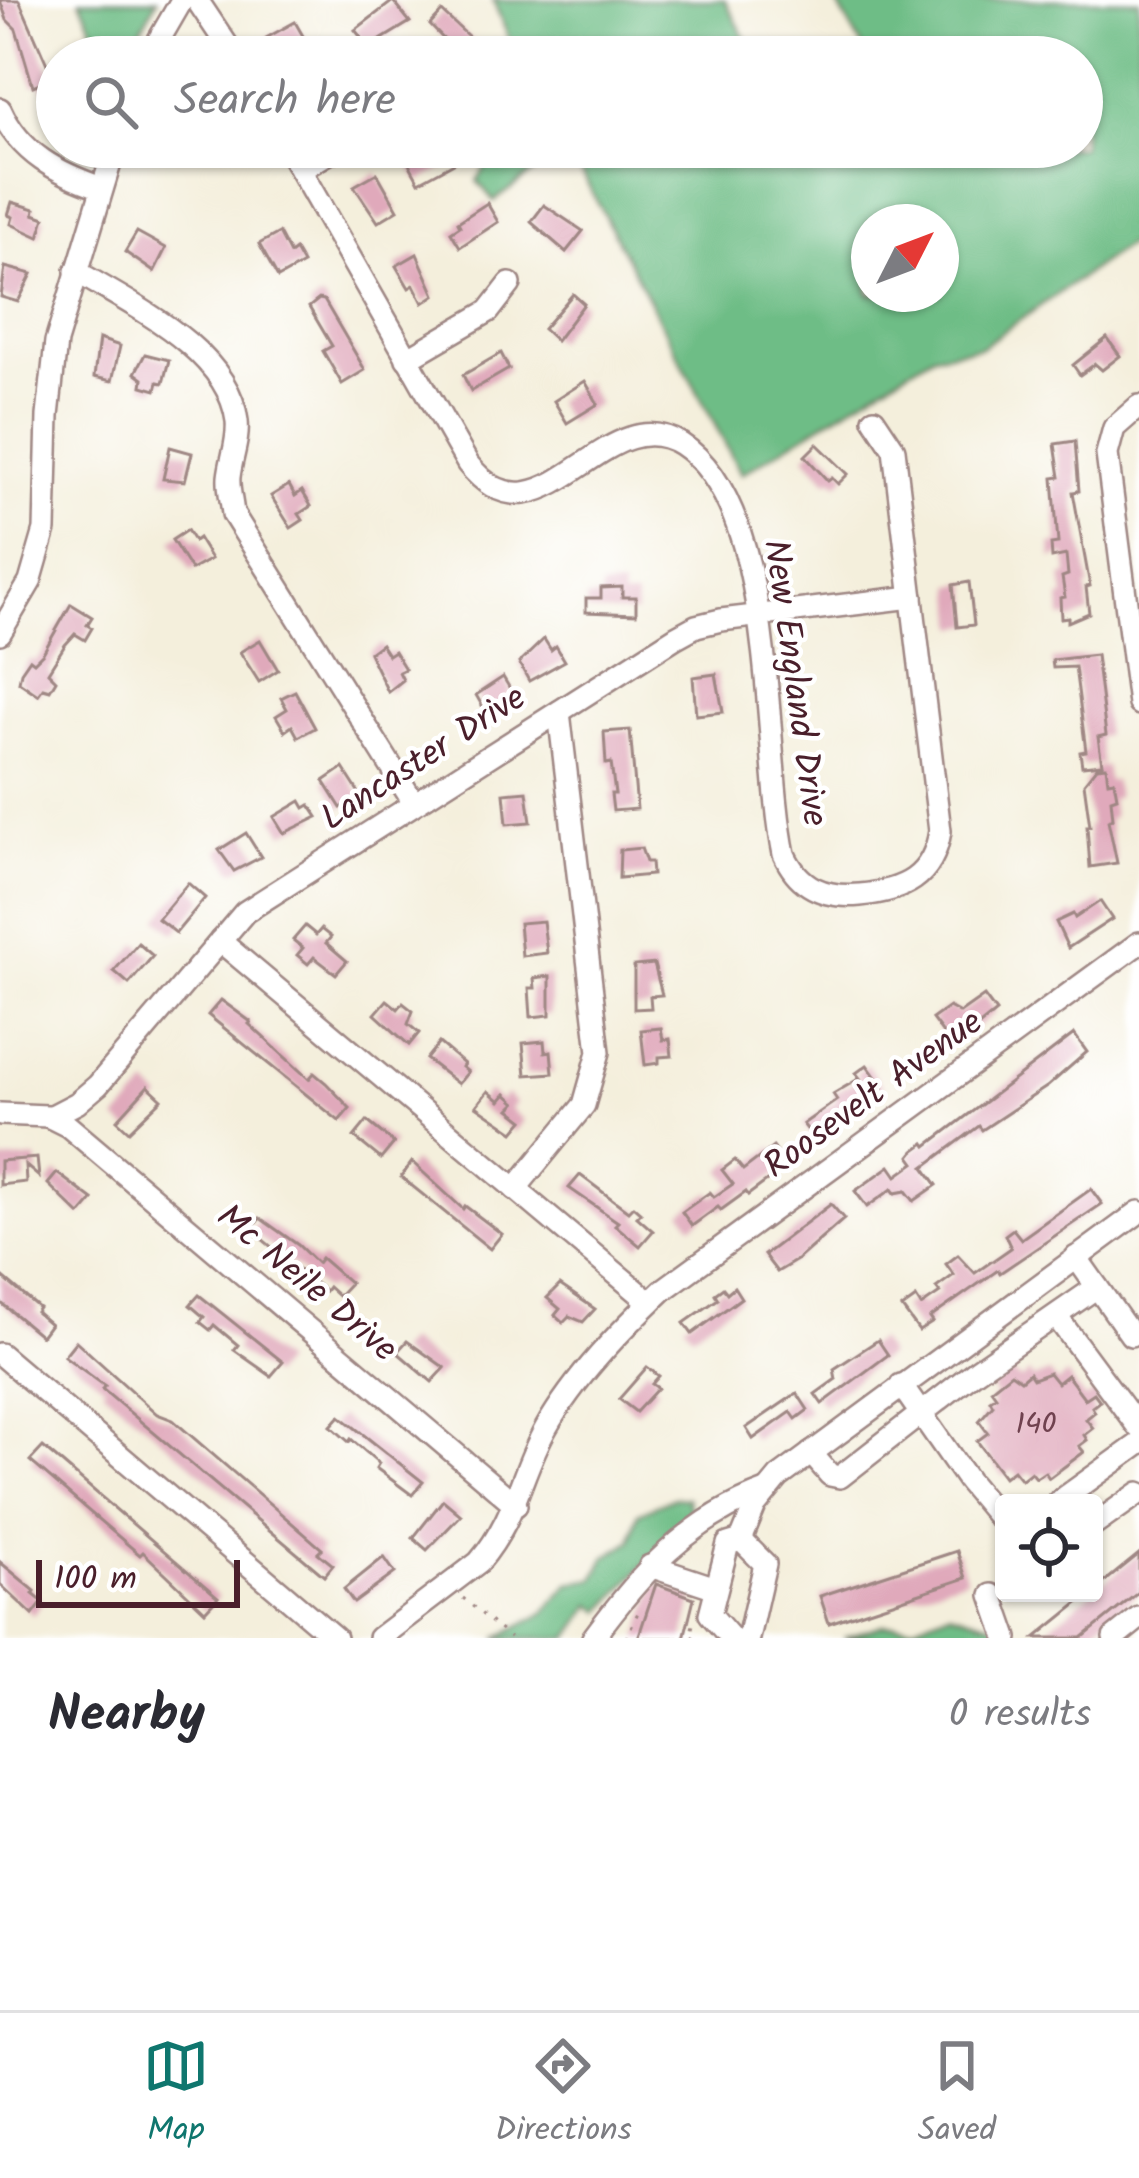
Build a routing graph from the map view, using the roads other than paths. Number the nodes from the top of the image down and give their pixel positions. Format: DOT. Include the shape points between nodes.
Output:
graph roads {
  1 [pos="182,0"];
  2 [pos="196,0"];
  3 [pos="161,36"];
  4 [pos="221,36"];
  5 [pos="0,109"];
  6 [pos="36,156"];
  7 [pos="51,168"];
  8 [pos="108,168"];
  9 [pos="303,168"];
  10 [pos="300,170"];
  11 [pos="102,188"];
  12 [pos="76,271"];
  13 [pos="510,284"];
  14 [pos="407,359"];
  15 [pos="1139,406"];
  16 [pos="874,419"];
  17 [pos="912,597"];
  18 [pos="756,616"];
  19 [pos="0,633"];
  20 [pos="1137,675"];
  21 [pos="1139,704"];
  22 [pos="559,712"];
  23 [pos="414,803"];
  24 [pos="220,941"];
  25 [pos="1139,943"];
  26 [pos="0,1114"];
  27 [pos="50,1117"];
  28 [pos="515,1189"];
  29 [pos="1139,1212"];
  30 [pos="1076,1257"];
  31 [pos="1097,1287"];
  32 [pos="650,1302"];
  33 [pos="1056,1316"];
  34 [pos="1132,1335"];
  35 [pos="0,1354"];
  36 [pos="901,1385"];
  37 [pos="920,1414"];
  38 [pos="1139,1428"];
  39 [pos="1139,1444"];
  40 [pos="811,1453"];
  41 [pos="766,1490"];
  42 [pos="1139,1493"];
  43 [pos="1070,1494"];
  44 [pos="516,1505"];
  45 [pos="995,1512"];
  46 [pos="1103,1519"];
  47 [pos="734,1542"];
  48 [pos="657,1560"];
  49 [pos="716,1588"];
  50 [pos="993,1588"];
  51 [pos="1139,1618"];
  52 [pos="335,1638"];
  53 [pos="379,1638"];
  54 [pos="593,1638"];
  55 [pos="731,1638"];
  56 [pos="748,1638"];
  57 [pos="1007,1638"];
  58 [pos="1114,1638"];
  1 -- 3 [label="street"];
  2 -- 4 [label="street"];
  5 -- 6 [label="street"];
  7 -- 11 [label="street"];
  8 -- 11 [label="street"];
  9 -- 10 [label="street"];
  10 -- 14 [label="street, New England Drive"];
  11 -- 12 [label="street"];
  12 -- 19 [label="street" via="50,379 46,530 30,582"];
  12 -- 23 [label="street" via="176,332 227,391 237,430 233,514"];
  13 -- 14 [label="street" via="489,311"];
  14 -- 18 [label="street, New England Drive" via="468,464 502,491 547,488 633,436 683,445 737,518"];
  15 -- 20 [label="street" via="1114,428 1107,454"];
  16 -- 17 [label="street, New England Drive" via="894,449"];
  17 -- 18 [label="street, Lancaster Drive"];
  17 -- 18 [label="street, New England Drive" via="940,831 922,873 889,892 822,893 787,861"];
  18 -- 22 [label="street, Lancaster Drive" via="696,626"];
  20 -- 21 [label="street"];
  22 -- 23 [label="street, Lancaster Drive"];
  22 -- 28 [label="street" via="599,1052 584,1105"];
  23 -- 24 [label="street, Lancaster Drive" via="244,913"];
  24 -- 27 [label="street, Lancaster Drive" via="98,1085"];
  24 -- 28 [label="street"];
  25 -- 32 [label="street, Roosevelt Avenue"];
  26 -- 27 [label="street"];
  27 -- 44 [label="street, Mc Neile Drive"];
  28 -- 32 [label="street"];
  29 -- 30 [label="street"];
  30 -- 31 [label="street"];
  30 -- 36 [label="street"];
  31 -- 33 [label="street"];
  31 -- 34 [label="street"];
  32 -- 44 [label="street, Roosevelt Avenue" via="560,1405"];
  33 -- 37 [label="street"];
  33 -- 38 [label="street"];
  35 -- 52 [label="street"];
  36 -- 37 [label="street"];
  36 -- 40 [label="street"];
  37 -- 40 [label="street" via="839,1477"];
  37 -- 45 [label="street"];
  39 -- 43 [label="street"];
  40 -- 41 [label="street"];
  41 -- 47 [label="street"];
  41 -- 48 [label="street"];
  42 -- 46 [label="street"];
  44 -- 53 [label="street, Roosevelt Avenue" via="478,1562"];
  47 -- 48 [label="street" via="698,1538"];
  47 -- 49 [label="street"];
  47 -- 56 [label="street" via="765,1564"];
  48 -- 49 [label="street"];
  48 -- 54 [label="street"];
  49 -- 55 [label="street" via="710,1614"];
  50 -- 57 [label="street"];
  51 -- 58 [label="street"];
}
